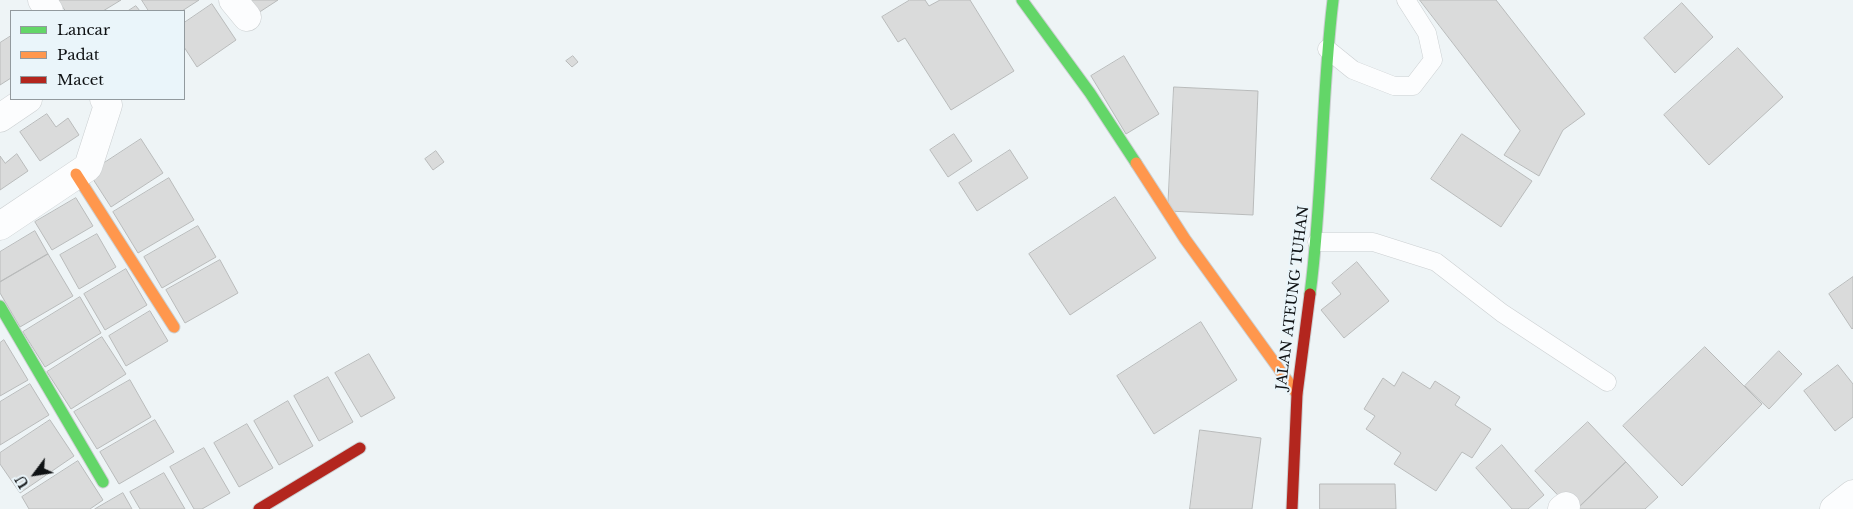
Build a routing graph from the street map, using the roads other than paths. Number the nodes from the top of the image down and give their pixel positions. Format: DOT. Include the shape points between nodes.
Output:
graph roads {
  1 [pos="1022,0"];
  2 [pos="1333,0"];
  3 [pos="1406,0"];
  4 [pos="1327,49"];
  5 [pos="27,100"];
  6 [pos="105,100"];
  7 [pos="0,118"];
  8 [pos="76,174"];
  9 [pos="0,226"];
  10 [pos="1317,242"];
  11 [pos="0,306"];
  12 [pos="174,326"];
  13 [pos="1607,382"];
  14 [pos="1297,394"];
  15 [pos="360,448"];
  16 [pos="104,482"];
  17 [pos="1853,494"];
  18 [pos="259,509"];
  19 [pos="1292,509"];
  20 [pos="1834,509"];
  1 -- 14 [label="street" via="1090,93 1186,239"];
  2 -- 4 [label="street, JALAN ATEUNG TUHAN"];
  3 -- 4 [label="lane" via="1427,33 1433,60 1414,86 1394,86 1353,70"];
  4 -- 10 [label="street, JALAN ATEUNG TUHAN"];
  5 -- 7 [label="street"];
  6 -- 8 [label="street" via="108,105 93,157 88,167"];
  8 -- 9 [label="street"];
  8 -- 12 [label="street"];
  10 -- 13 [label="lane" via="1373,242 1436,262 1502,313"];
  10 -- 14 [label="street, JALAN ATEUNG TUHAN"];
  11 -- 16 [label="street"];
  14 -- 19 [label="street, JALAN ATEUNG TUHAN"];
  15 -- 18 [label="street"];
  17 -- 20 [label="street"];
}
